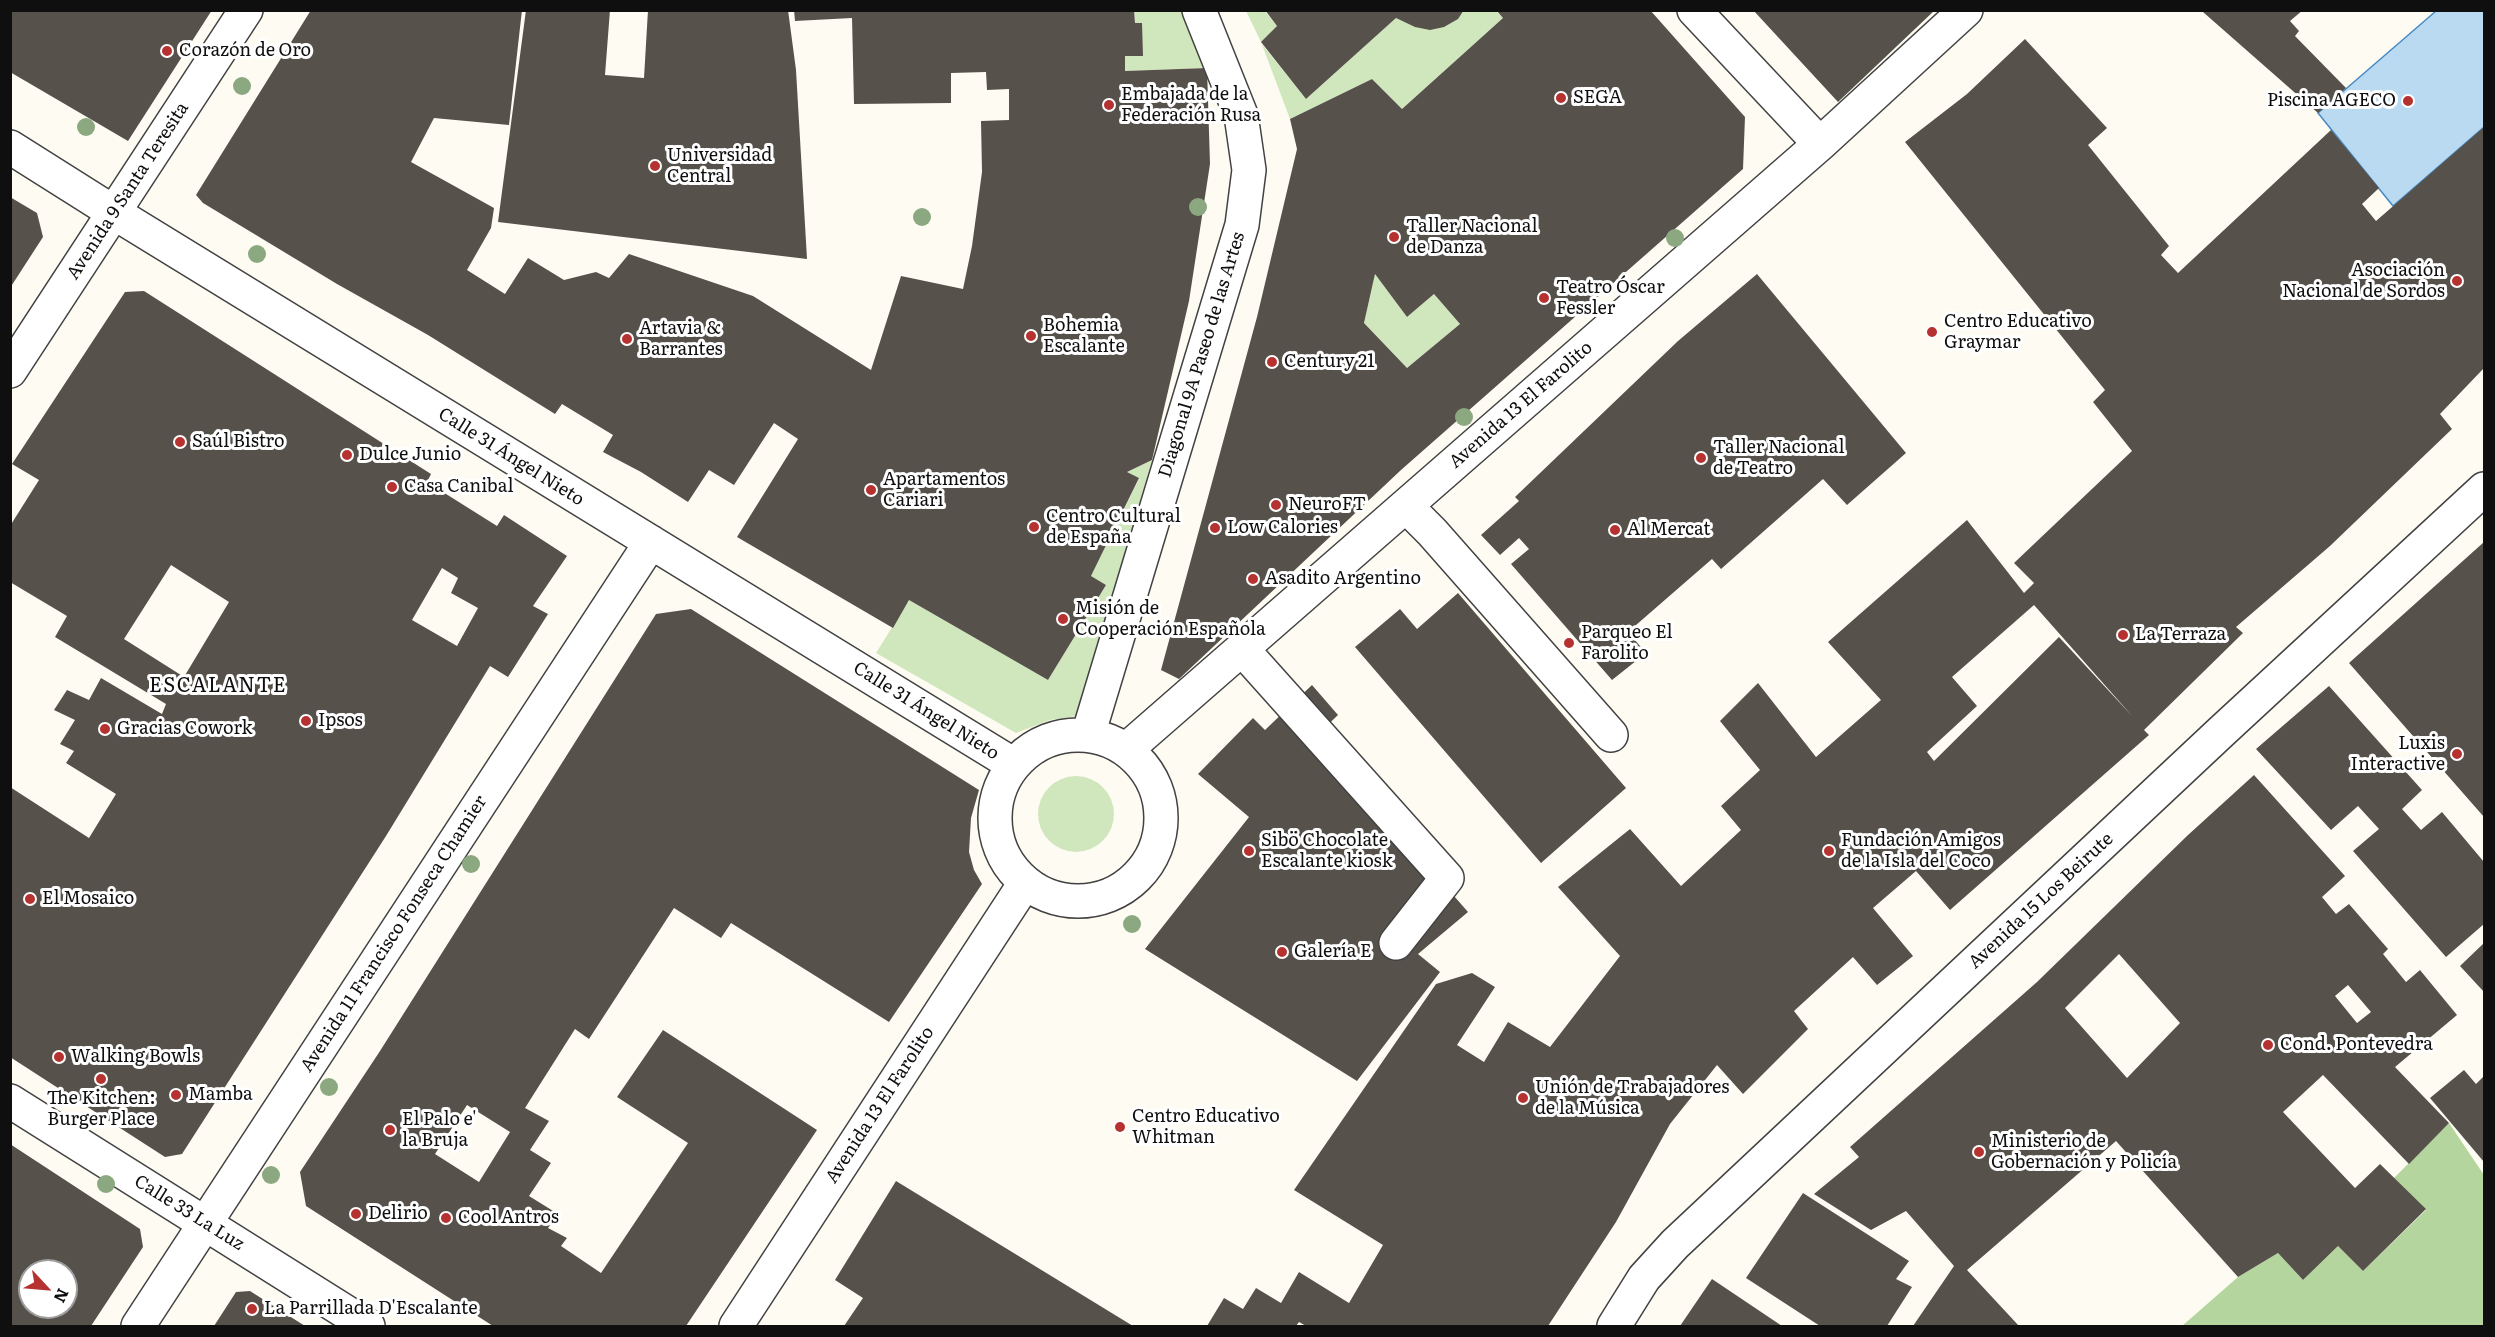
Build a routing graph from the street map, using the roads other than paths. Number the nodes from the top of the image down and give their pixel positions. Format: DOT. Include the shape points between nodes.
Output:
graph roads {
  1 [pos="246,10"];
  2 [pos="1199,10"];
  3 [pos="1694,10"];
  4 [pos="1966,10"];
  5 [pos="1820,144"];
  6 [pos="10,147"];
  7 [pos="113,213"];
  8 [pos="10,371"];
  9 [pos="2484,489"];
  10 [pos="1406,506"];
  11 [pos="651,542"];
  12 [pos="1242,649"];
  13 [pos="1088,735"];
  14 [pos="1611,735"];
  15 [pos="1127,749"];
  16 [pos="1014,765"];
  17 [pos="1025,883"];
  18 [pos="1396,943"];
  19 [pos="10,1101"];
  20 [pos="206,1223"];
  21 [pos="138,1326"];
  22 [pos="368,1326"];
  23 [pos="736,1326"];
  24 [pos="1614,1326"];
  1 -- 7 [label="street, Avenida 9 Santa Teresita"];
  2 -- 13 [label="street, Diagonal 9A Paseo de las Artes" via="1241,114 1250,170 1242,225"];
  3 -- 5 [label="street"];
  4 -- 5 [label="street, Avenida 13 El Farolito"];
  5 -- 10 [label="street, Avenida 13 El Farolito"];
  6 -- 7 [label="street, Calle 31 Ángel Nieto"];
  7 -- 8 [label="street, Avenida 9 Santa Teresita"];
  7 -- 11 [label="street, Calle 31 Ángel Nieto"];
  9 -- 24 [label="street, Avenida 15 Los Beirute" via="1675,1244 1644,1278"];
  10 -- 12 [label="street, Avenida 13 El Farolito"];
  10 -- 14 [label="street"];
  11 -- 16 [label="street, Calle 31 Ángel Nieto"];
  11 -- 20 [label="street, Avenida 11 Francisco Fonseca Chamier"];
  12 -- 15 [label="street, Avenida 13 El Farolito"];
  12 -- 18 [label="street" via="1448,878"];
  13 -- 15 [label="street"];
  13 -- 16 [label="street" via="1067,734 1046,740"];
  15 -- 17 [label="street" via="1155,784 1161,806 1156,849 1144,869 1109,896 1087,901 1065,901"];
  16 -- 17 [label="street" via="1000,788 996,831 1008,863"];
  17 -- 23 [label="street, Avenida 13 El Farolito"];
  19 -- 20 [label="street, Calle 33 La Luz"];
  20 -- 21 [label="street, Avenida 11 Francisco Fonseca Chamier"];
  20 -- 22 [label="street, Calle 33 La Luz"];
}
